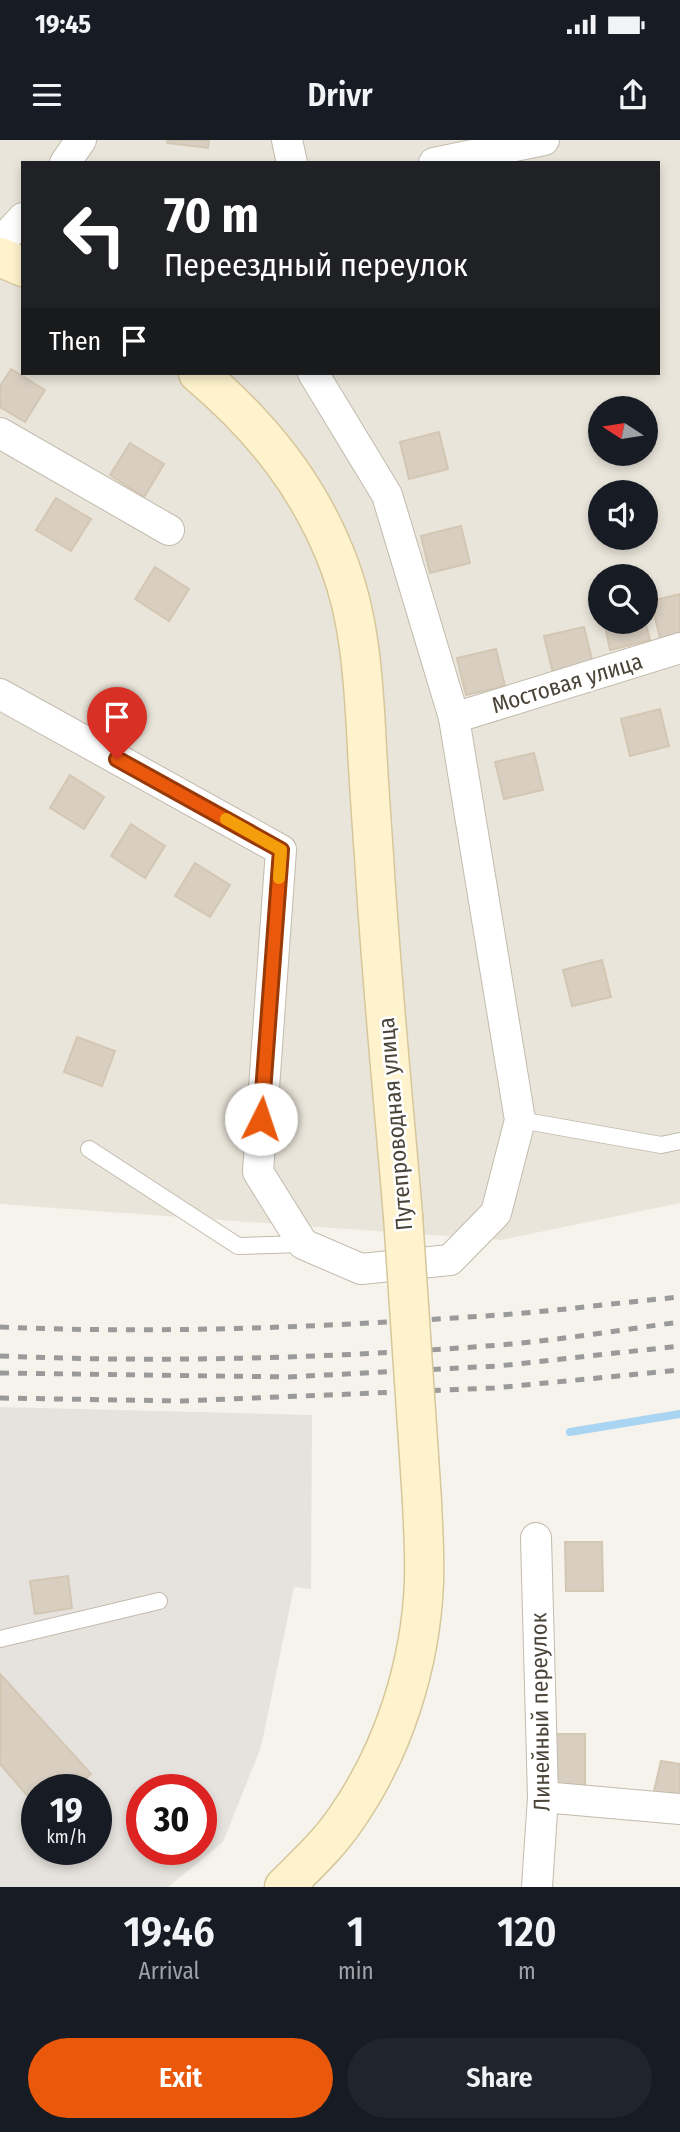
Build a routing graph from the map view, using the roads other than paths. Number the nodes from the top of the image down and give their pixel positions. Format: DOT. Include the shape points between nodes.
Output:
graph roads {
  1 [pos="81,140"];
  2 [pos="287,140"];
  3 [pos="544,140"];
  4 [pos="66,161"];
  5 [pos="292,161"];
  6 [pos="444,161"];
  7 [pos="21,220"];
  8 [pos="0,243"];
  9 [pos="0,257"];
  10 [pos="21,266"];
  11 [pos="200,375"];
  12 [pos="314,375"];
  13 [pos="0,433"];
  14 [pos="169,530"];
  15 [pos="680,648"];
  16 [pos="0,694"];
  17 [pos="454,718"];
  18 [pos="520,1120"];
  19 [pos="680,1141"];
  20 [pos="89,1149"];
  21 [pos="303,1244"];
  22 [pos="536,1538"];
  23 [pos="159,1601"];
  24 [pos="0,1639"];
  25 [pos="543,1797"];
  26 [pos="680,1809"];
  27 [pos="284,1887"];
  28 [pos="537,1887"];
  1 -- 4 [label="street"];
  2 -- 5 [label="street"];
  3 -- 6 [label="street"];
  7 -- 8 [label="street"];
  9 -- 10 [label="main road"];
  11 -- 27 [label="main road, Путепроводная улица, bridge" via="239,408 299,483 341,569 356,628 422,1502 424,1581 415,1658 399,1714 345,1821"];
  12 -- 17 [label="street" via="387,495"];
  13 -- 14 [label="street"];
  15 -- 17 [label="street, Мостовая улица"];
  16 -- 21 [label="street" via="281,850 258,1172"];
  17 -- 18 [label="street"];
  18 -- 19 [label="lane" via="661,1145"];
  18 -- 21 [label="street" via="496,1213 450,1260 361,1269"];
  20 -- 21 [label="lane" via="238,1246"];
  22 -- 25 [label="street, Линейный переулок"];
  23 -- 24 [label="lane"];
  25 -- 26 [label="street"];
  25 -- 28 [label="street, Линейный переулок"];
}
